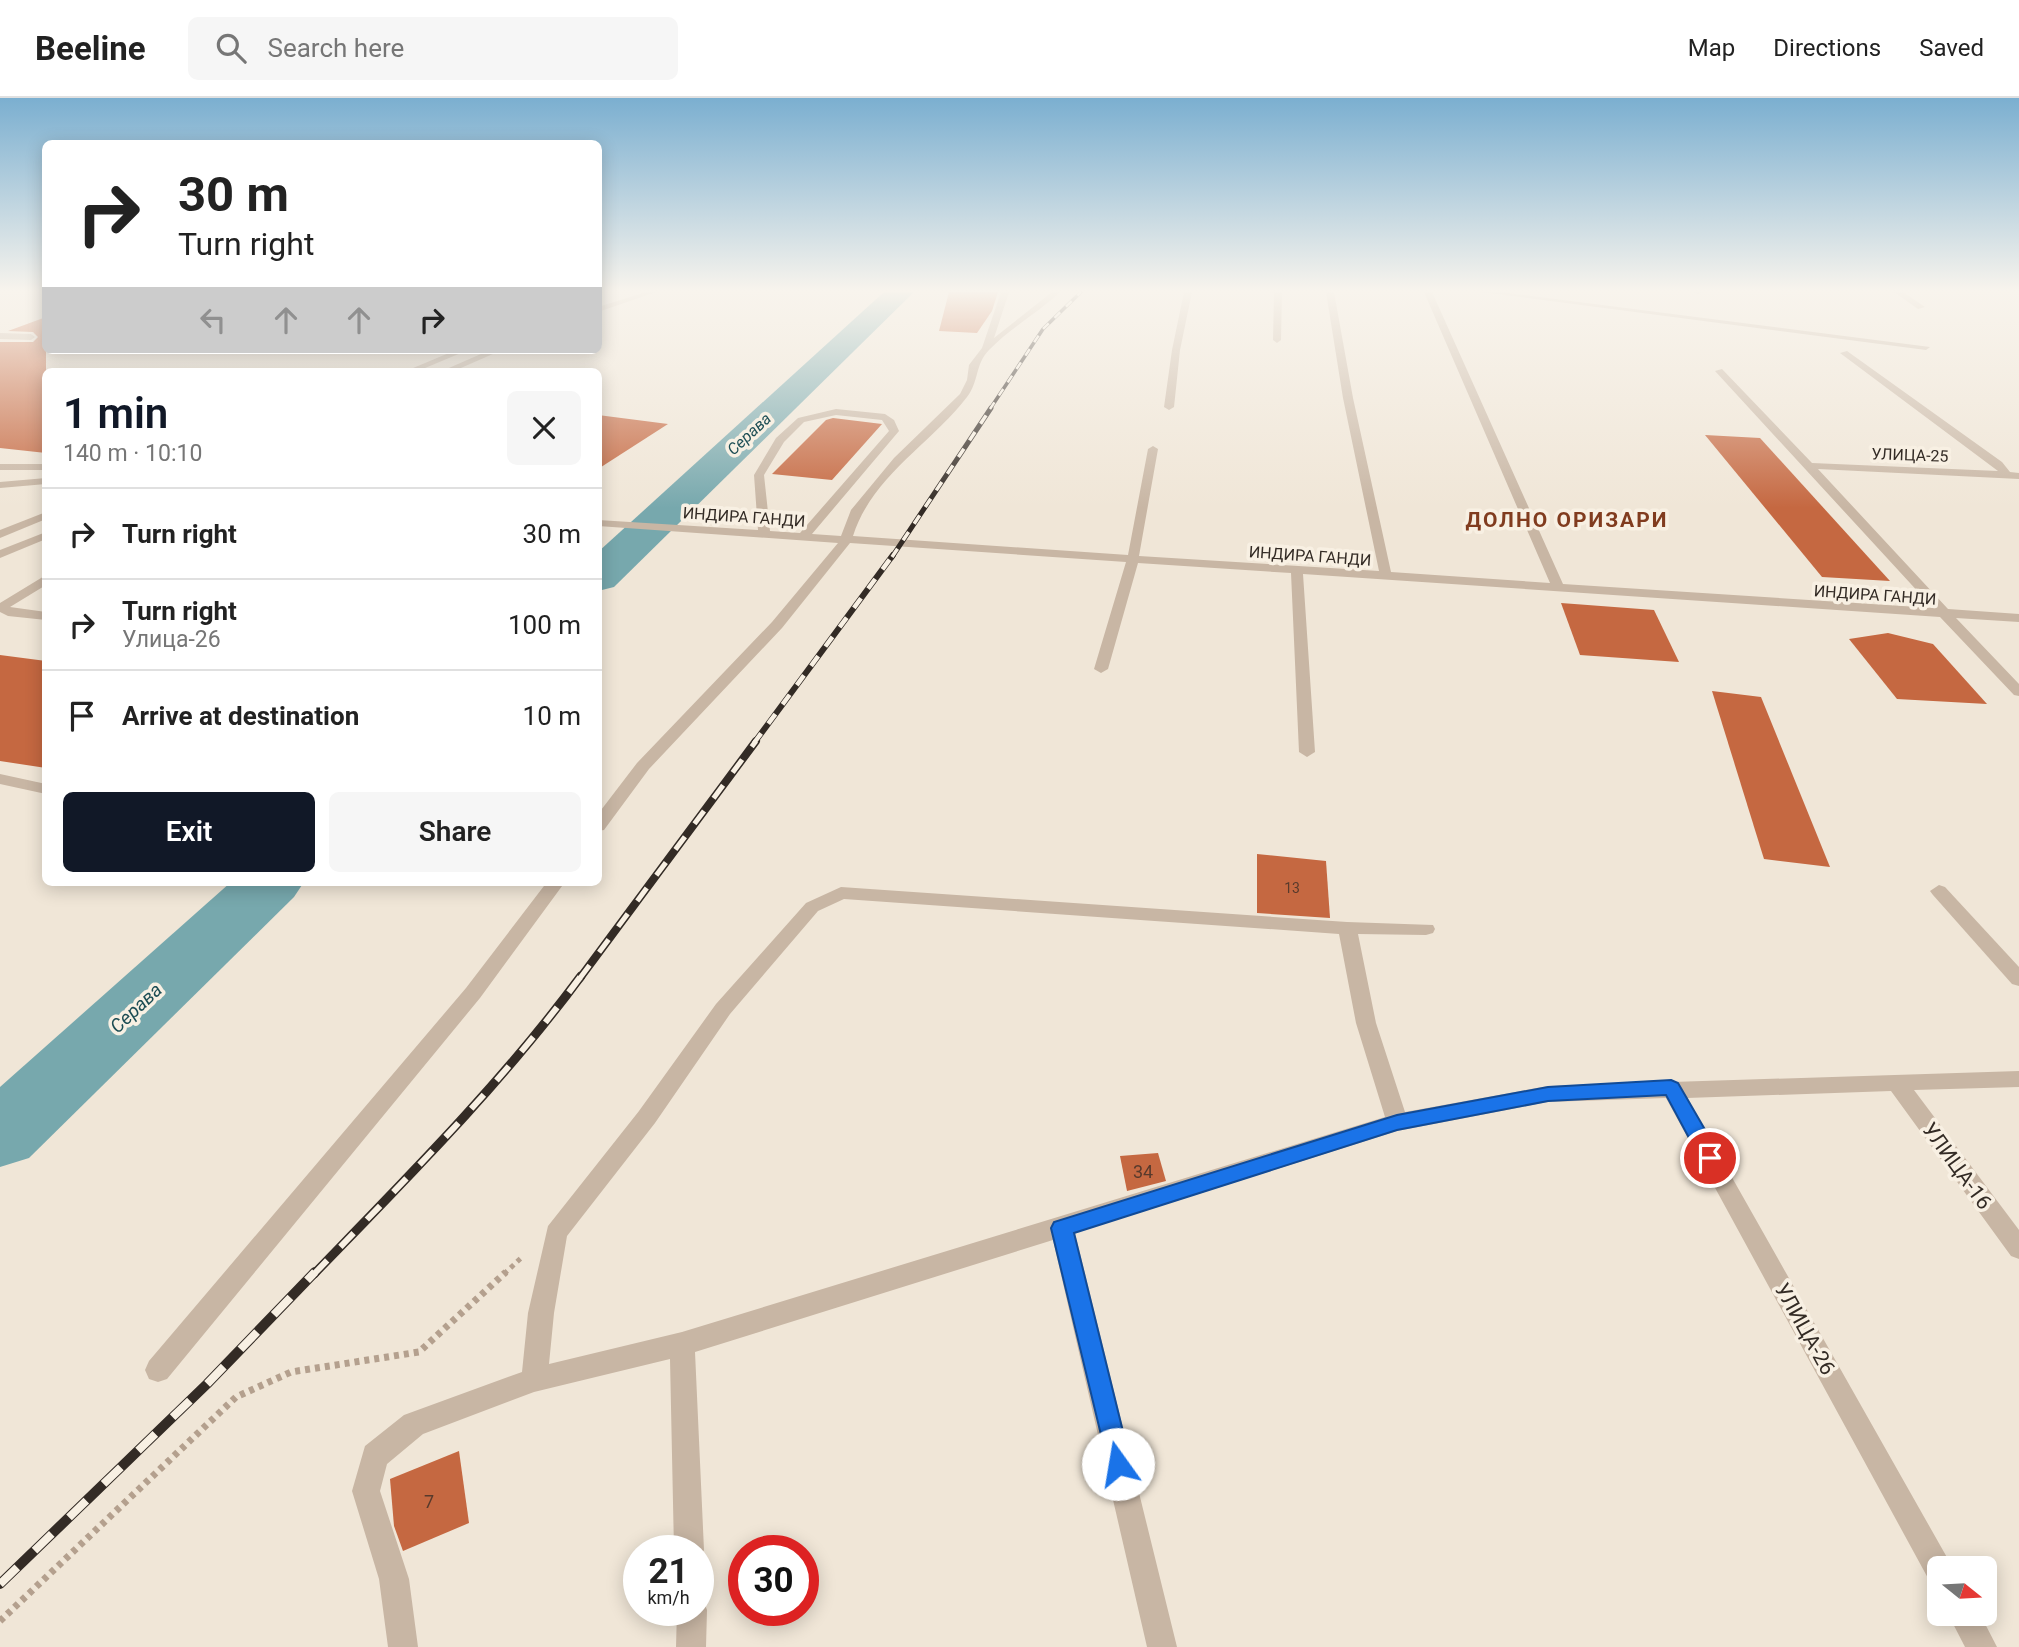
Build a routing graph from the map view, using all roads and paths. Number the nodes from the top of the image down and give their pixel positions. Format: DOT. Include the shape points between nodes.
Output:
graph roads {
  1 [pos="974,364"];
  2 [pos="1174,364"];
  3 [pos="1342,364"];
  4 [pos="1460,364"];
  5 [pos="1860,364"];
  6 [pos="1719,371"];
  7 [pos="1169,407"];
  8 [pos="1153,449"];
  9 [pos="42,463"];
  10 [pos="1812,466"];
  11 [pos="0,467"];
  12 [pos="42,467"];
  13 [pos="28,468"];
  14 [pos="2013,475"];
  15 [pos="42,481"];
  16 [pos="0,485"];
  17 [pos="0,491"];
  18 [pos="42,494"];
  19 [pos="42,517"];
  20 [pos="602,523"];
  21 [pos="0,534"];
  22 [pos="764,534"];
  23 [pos="42,537"];
  24 [pos="803,537"];
  25 [pos="846,540"];
  26 [pos="42,543"];
  27 [pos="0,554"];
  28 [pos="1133,558"];
  29 [pos="0,559"];
  30 [pos="1297,571"];
  31 [pos="1386,577"];
  32 [pos="42,582"];
  33 [pos="1559,588"];
  34 [pos="42,615"];
  35 [pos="1945,615"];
  36 [pos="2019,618"];
  37 [pos="1101,669"];
  38 [pos="2019,692"];
  39 [pos="1307,752"];
  40 [pos="0,779"];
  41 [pos="42,788"];
  42 [pos="602,821"];
  43 [pos="553,886"];
  44 [pos="1939,891"];
  45 [pos="1347,928"];
  46 [pos="1426,929"];
  47 [pos="2019,979"];
  48 [pos="2019,1079"];
  49 [pos="1896,1083"];
  50 [pos="1671,1088"];
  51 [pos="1397,1122"];
  52 [pos="1062,1228"];
  53 [pos="556,1233"];
  54 [pos="2019,1249"];
  55 [pos="682,1344"];
  56 [pos="158,1370"];
  57 [pos="534,1380"];
  58 [pos="688,1535"];
  59 [pos="1931,1556"];
  60 [pos="0,1621"];
  61 [pos="692,1626"];
  62 [pos="1970,1626"];
  63 [pos="403,1647"];
  64 [pos="691,1647"];
  65 [pos="1162,1647"];
  66 [pos="1982,1647"];
  1 -- 25 [label="street" via="964,395 898,460 855,512"];
  2 -- 7 [label="street"];
  3 -- 31 [label="street"];
  4 -- 33 [label="street"];
  5 -- 14 [label="street"];
  6 -- 10 [label="street"];
  8 -- 28 [label="street"];
  9 -- 13 [label="street"];
  10 -- 14 [label="street, УЛИЦА-25"];
  10 -- 35 [label="street"];
  11 -- 13 [label="street"];
  12 -- 13 [label="street"];
  15 -- 16 [label="street"];
  17 -- 18 [label="street"];
  19 -- 21 [label="street"];
  20 -- 22 [label="street, ИНДИРА ГАНДИ"];
  22 -- 24 [label="street, ИНДИРА ГАНДИ"];
  22 -- 24 [label="street" via="759,475 780,440 801,420 836,412 885,417 894,431"];
  23 -- 27 [label="street"];
  24 -- 25 [label="street, ИНДИРА ГАНДИ"];
  25 -- 28 [label="street, ИНДИРА ГАНДИ"];
  25 -- 42 [label="street" via="777,625 643,766"];
  26 -- 29 [label="street"];
  28 -- 30 [label="street, ИНДИРА ГАНДИ"];
  28 -- 37 [label="street"];
  30 -- 31 [label="street, ИНДИРА ГАНДИ"];
  30 -- 39 [label="street"];
  31 -- 33 [label="street, ИНДИРА ГАНДИ"];
  32 -- 34 [label="street" via="2,607 8,612"];
  33 -- 35 [label="street, ИНДИРА ГАНДИ"];
  35 -- 36 [label="street, ИНДИРА ГАНДИ"];
  35 -- 38 [label="street"];
  40 -- 41 [label="street"];
  43 -- 56 [label="street" via="473,993"];
  44 -- 47 [label="street"];
  45 -- 46 [label="street"];
  45 -- 51 [label="street" via="1366,1023"];
  45 -- 53 [label="street" via="841,893 812,907 723,1009 647,1117"];
  48 -- 49 [label="street"];
  49 -- 50 [label="street"];
  49 -- 54 [label="street, УЛИЦА-16"];
  50 -- 51 [label="street" via="1548,1094"];
  50 -- 59 [label="street, УЛИЦА-26"];
  51 -- 52 [label="street"];
  52 -- 55 [label="street"];
  52 -- 65 [label="street"];
  53 -- 57 [label="street"];
  53 -- 60 [label="path" via="504,1271 419,1352 291,1372 236,1397"];
  55 -- 57 [label="street"];
  55 -- 58 [label="street"];
  57 -- 63 [label="street" via="414,1424 375,1456 366,1491 394,1579"];
  61 -- 64 [label="street"];
  62 -- 66 [label="street"];
}
